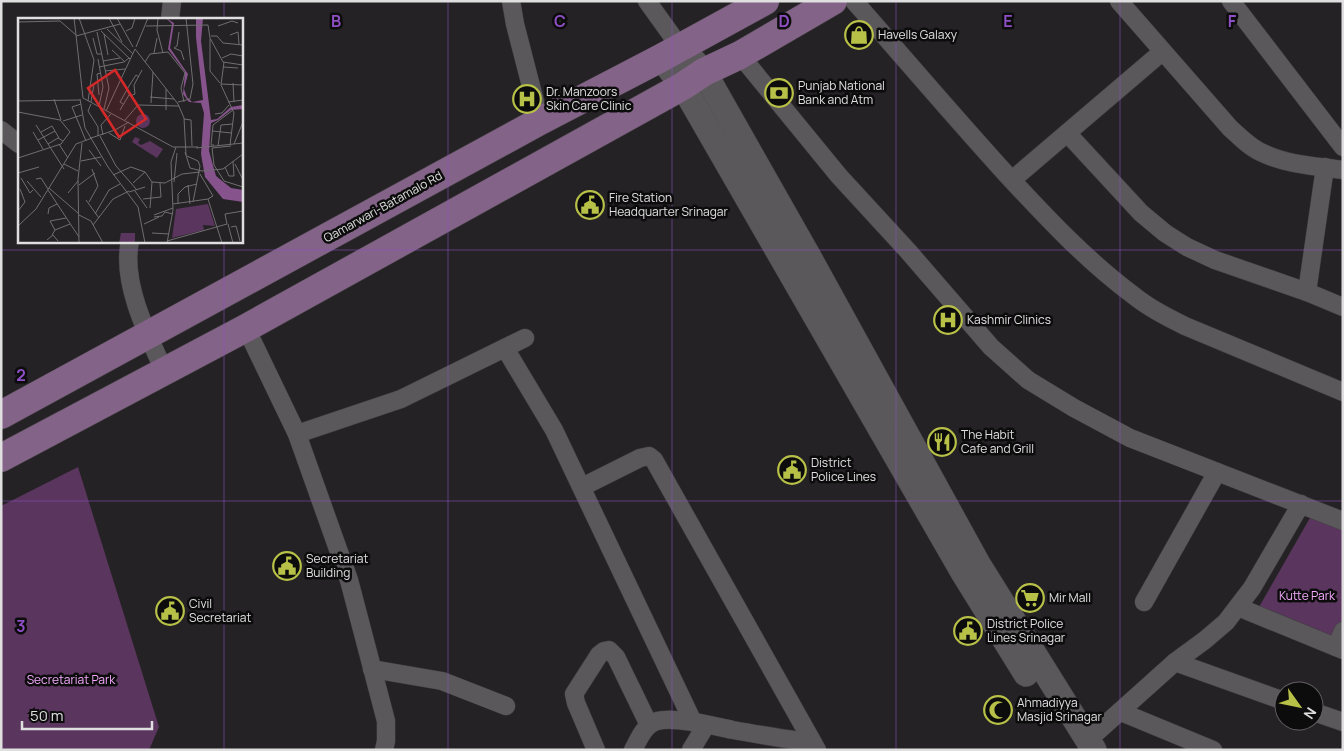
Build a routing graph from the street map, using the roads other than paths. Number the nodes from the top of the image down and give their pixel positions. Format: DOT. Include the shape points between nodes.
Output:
graph roads {
  1 [pos="172,1"];
  2 [pos="511,1"];
  3 [pos="647,1"];
  4 [pos="765,1"];
  5 [pos="833,1"];
  6 [pos="854,1"];
  7 [pos="1118,1"];
  8 [pos="1231,1"];
  9 [pos="170,18"];
  10 [pos="671,52"];
  11 [pos="1162,52"];
  12 [pos="740,55"];
  13 [pos="693,79"];
  14 [pos="540,121"];
  15 [pos="1,130"];
  16 [pos="1068,134"];
  17 [pos="18,143"];
  18 [pos="1343,147"];
  19 [pos="1325,168"];
  20 [pos="1343,170"];
  21 [pos="1012,180"];
  22 [pos="127,243"];
  23 [pos="1307,292"];
  24 [pos="1343,307"];
  25 [pos="246,328"];
  26 [pos="148,335"];
  27 [pos="525,338"];
  28 [pos="505,348"];
  29 [pos="164,370"];
  30 [pos="1343,392"];
  31 [pos="1,415"];
  32 [pos="297,434"];
  33 [pos="1,458"];
  34 [pos="1217,472"];
  35 [pos="582,487"];
  36 [pos="1301,504"];
  37 [pos="1343,520"];
  38 [pos="1144,602"];
  39 [pos="1238,608"];
  40 [pos="1340,643"];
  41 [pos="1175,662"];
  42 [pos="372,669"];
  43 [pos="1274,697"];
  44 [pos="506,706"];
  45 [pos="1121,712"];
  46 [pos="1324,715"];
  47 [pos="1343,722"];
  48 [pos="699,724"];
  49 [pos="649,725"];
  50 [pos="815,746"];
  51 [pos="1086,747"];
  52 [pos="384,750"];
  53 [pos="596,750"];
  54 [pos="632,750"];
  55 [pos="691,750"];
  56 [pos="1213,750"];
  1 -- 9 [label="street"];
  2 -- 14 [label="street"];
  3 -- 10 [label="street"];
  4 -- 10 [label="main road, Qamarwari-Batamalo Rd"];
  5 -- 12 [label="main road"];
  6 -- 21 [label="street"];
  7 -- 11 [label="street"];
  8 -- 18 [label="street"];
  10 -- 13 [label="main road"];
  10 -- 14 [label="main road, Qamarwari-Batamalo Rd"];
  11 -- 16 [label="street"];
  11 -- 19 [label="street" via="1246,143 1264,154"];
  12 -- 13 [label="main road"];
  12 -- 34 [label="street" via="839,176 992,347 1028,380 1130,438"];
  13 -- 25 [label="main road"];
  13 -- 51 [label="main road" via="810,259 978,564"];
  14 -- 26 [label="main road, Qamarwari-Batamalo Rd"];
  15 -- 17 [label="street"];
  16 -- 21 [label="street"];
  16 -- 23 [label="street" via="1165,233 1216,260"];
  19 -- 20 [label="street"];
  19 -- 23 [label="street"];
  21 -- 30 [label="street" via="1105,272 1160,313"];
  22 -- 26 [label="street" via="130,282"];
  23 -- 24 [label="street"];
  25 -- 29 [label="main road"];
  25 -- 32 [label="street"];
  26 -- 29 [label="street"];
  26 -- 31 [label="main road, Qamarwari-Batamalo Rd"];
  27 -- 28 [label="street"];
  28 -- 32 [label="street" via="401,399"];
  28 -- 35 [label="street" via="554,430"];
  29 -- 33 [label="main road"];
  32 -- 42 [label="street" via="349,580"];
  34 -- 36 [label="street"];
  34 -- 38 [label="street"];
  35 -- 48 [label="street"];
  35 -- 50 [label="street" via="640,458 650,456 654,460"];
  36 -- 37 [label="street"];
  36 -- 39 [label="street"];
  39 -- 40 [label="street"];
  39 -- 41 [label="street" via="1226,622"];
  41 -- 43 [label="street"];
  41 -- 45 [label="street"];
  42 -- 44 [label="street" via="442,681"];
  42 -- 52 [label="street" via="386,721"];
  45 -- 51 [label="street"];
  45 -- 56 [label="street"];
  46 -- 47 [label="street"];
  48 -- 49 [label="street" via="666,720"];
  48 -- 50 [label="street"];
  48 -- 55 [label="street"];
  49 -- 53 [label="street" via="613,653 604,651 574,694"];
  49 -- 54 [label="street"];
}
